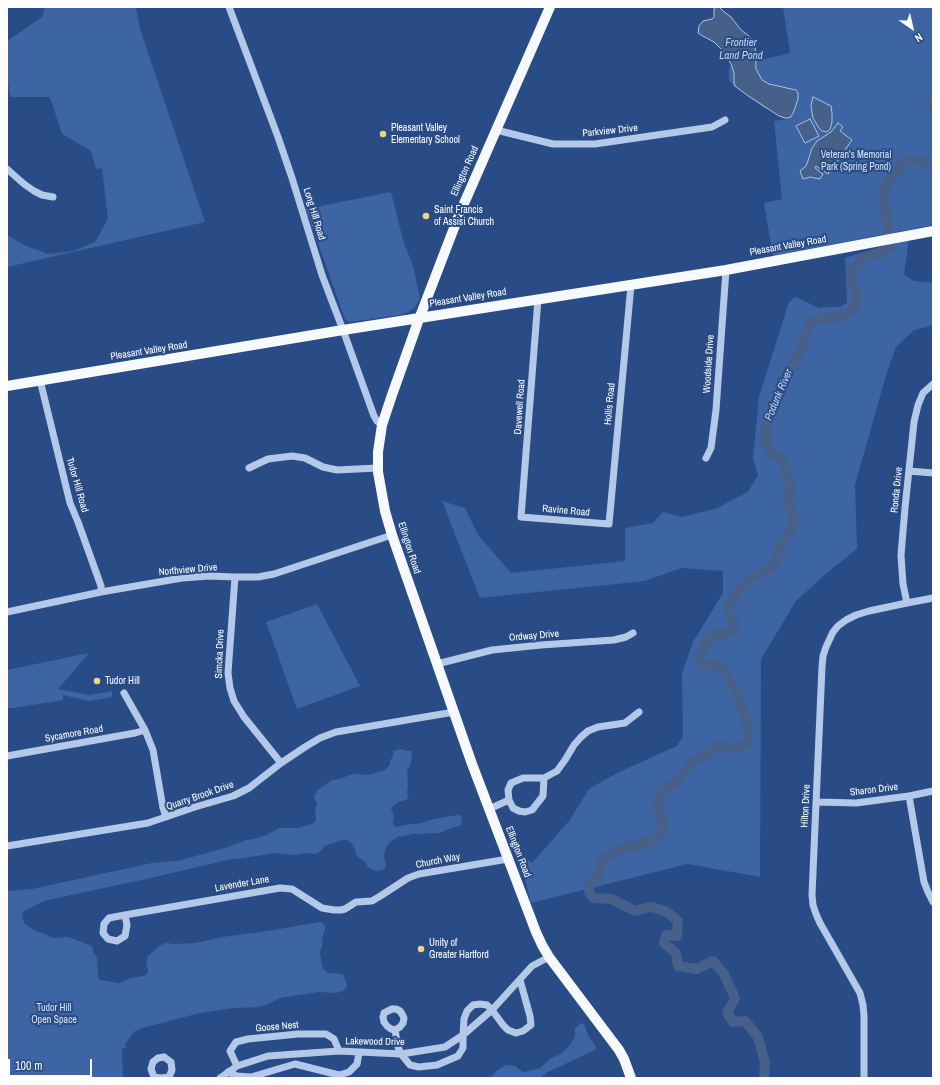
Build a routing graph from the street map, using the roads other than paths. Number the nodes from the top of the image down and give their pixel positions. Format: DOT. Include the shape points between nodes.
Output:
graph roads {
  1 [pos="229,7"];
  2 [pos="550,7"];
  3 [pos="725,120"];
  4 [pos="496,130"];
  5 [pos="7,169"];
  6 [pos="53,197"];
  7 [pos="933,231"];
  8 [pos="726,270"];
  9 [pos="631,285"];
  10 [pos="538,299"];
  11 [pos="419,318"];
  12 [pos="343,330"];
  13 [pos="40,380"];
  14 [pos="933,384"];
  15 [pos="7,386"];
  16 [pos="382,425"];
  17 [pos="706,458"];
  18 [pos="249,468"];
  19 [pos="378,468"];
  20 [pos="908,471"];
  21 [pos="933,473"];
  22 [pos="522,517"];
  23 [pos="609,524"];
  24 [pos="392,535"];
  25 [pos="235,578"];
  26 [pos="101,592"];
  27 [pos="933,598"];
  28 [pos="907,603"];
  29 [pos="7,612"];
  30 [pos="633,633"];
  31 [pos="437,664"];
  32 [pos="124,693"];
  33 [pos="454,712"];
  34 [pos="639,712"];
  35 [pos="144,730"];
  36 [pos="7,756"];
  37 [pos="281,763"];
  38 [pos="544,778"];
  39 [pos="933,791"];
  40 [pos="909,796"];
  41 [pos="509,800"];
  42 [pos="817,802"];
  43 [pos="489,809"];
  44 [pos="166,817"];
  45 [pos="7,846"];
  46 [pos="508,858"];
  47 [pos="356,902"];
  48 [pos="933,902"];
  49 [pos="124,915"];
  50 [pos="549,956"];
  51 [pos="520,980"];
  52 [pos="492,1010"];
  53 [pos="395,1030"];
  54 [pos="463,1035"];
  55 [pos="338,1051"];
  56 [pos="359,1053"];
  57 [pos="294,1054"];
  58 [pos="401,1054"];
  59 [pos="295,1064"];
  60 [pos="237,1066"];
  61 [pos="228,1072"];
  62 [pos="220,1078"];
  63 [pos="631,1078"];
  64 [pos="864,1078"];
  1 -- 12 [label="street, Long Hill Road" via="278,137 316,259"];
  2 -- 4 [label="main road, Ellington Road"];
  3 -- 4 [label="street, Parkview Drive" via="712,127 595,144 553,144"];
  4 -- 11 [label="main road, Ellington Road" via="459,215"];
  5 -- 6 [label="street" via="34,191"];
  7 -- 8 [label="main road, Pleasant Valley Road"];
  8 -- 9 [label="main road, Pleasant Valley Road"];
  8 -- 17 [label="street, Woodside Drive" via="716,410 711,448"];
  9 -- 10 [label="main road, Pleasant Valley Road"];
  9 -- 23 [label="street, Hollis Road"];
  10 -- 11 [label="main road, Pleasant Valley Road"];
  10 -- 22 [label="street, Davewell Road"];
  11 -- 12 [label="main road, Pleasant Valley Road"];
  11 -- 16 [label="main road, Ellington Road"];
  12 -- 13 [label="main road, Pleasant Valley Road"];
  12 -- 16 [label="street, Long Hill Road" via="374,416"];
  13 -- 15 [label="main road, Pleasant Valley Road"];
  13 -- 26 [label="street, Tudor Hill Road" via="70,503"];
  14 -- 20 [label="street, Ronda Drive" via="923,393 918,405"];
  16 -- 19 [label="main road, Ellington Road"];
  18 -- 19 [label="street" via="268,458 292,456 337,470"];
  19 -- 24 [label="main road, Ellington Road"];
  20 -- 21 [label="street"];
  20 -- 28 [label="street, Ronda Drive" via="901,555"];
  22 -- 23 [label="street, Ravine Road"];
  24 -- 25 [label="street, Northview Drive" via="274,574"];
  24 -- 31 [label="main road, Ellington Road"];
  25 -- 26 [label="street, Northview Drive" via="182,578"];
  25 -- 37 [label="street, Simcka Drive" via="228,673 230,688 234,701 244,717"];
  26 -- 29 [label="street, Northview Drive"];
  27 -- 28 [label="street, Hilton Drive"];
  28 -- 42 [label="street, Hilton Drive" via="856,615 838,626 829,638 822,667"];
  30 -- 31 [label="street, Ordway Drive" via="614,640 492,650"];
  31 -- 33 [label="main road, Ellington Road"];
  32 -- 35 [label="street"];
  33 -- 37 [label="street, Quarry Brook Drive" via="336,732 320,738"];
  33 -- 43 [label="main road, Ellington Road"];
  34 -- 38 [label="street" via="625,723 588,731 574,745 557,771"];
  35 -- 36 [label="street, Sycamore Road"];
  35 -- 44 [label="street" via="153,750"];
  37 -- 44 [label="street, Quarry Brook Drive" via="249,788 233,796"];
  38 -- 41 [label="street" via="522,778 512,783 508,790"];
  38 -- 41 [label="street" via="543,796 532,810 519,811 513,808"];
  39 -- 40 [label="street, Sharon Drive"];
  40 -- 42 [label="street, Sharon Drive" via="856,803"];
  40 -- 48 [label="street" via="924,882"];
  41 -- 43 [label="street"];
  42 -- 64 [label="street, Hilton Drive" via="813,905 820,923 860,993 864,1016"];
  43 -- 46 [label="main road, Ellington Road"];
  44 -- 45 [label="street, Quarry Brook Drive" via="148,823"];
  46 -- 47 [label="street, Church Way" via="419,874 408,878 372,901"];
  46 -- 50 [label="main road, Ellington Road" via="536,932"];
  47 -- 49 [label="street, Lavender Lane" via="345,909 322,908 292,889 280,888"];
  50 -- 51 [label="street, Lakewood Drive" via="532,966"];
  50 -- 63 [label="main road, Ellington Road" via="619,1050"];
  51 -- 52 [label="street, Lakewood Drive"];
  51 -- 52 [label="street" via="531,1025 516,1033 508,1030"];
  52 -- 54 [label="street, Lakewood Drive"];
  52 -- 54 [label="street" via="487,1005 473,1005 467,1011"];
  53 -- 58 [label="street"];
  54 -- 58 [label="street, Lakewood Drive" via="445,1046"];
  54 -- 58 [label="street" via="463,1048 458,1056 437,1065 410,1065"];
  55 -- 56 [label="street, Lakewood Drive"];
  55 -- 57 [label="street, Lakewood Drive"];
  55 -- 60 [label="street, Goose Nest" via="334,1039 326,1034 248,1039 236,1042 230,1051"];
  56 -- 58 [label="street, Lakewood Drive"];
  56 -- 59 [label="street" via="357,1064 349,1072 339,1075"];
  57 -- 59 [label="street"];
  57 -- 60 [label="street, Lakewood Drive" via="268,1056"];
  59 -- 61 [label="street" via="251,1077"];
  60 -- 61 [label="street, Lakewood Drive"];
  61 -- 62 [label="street, Lakewood Drive"];
}
